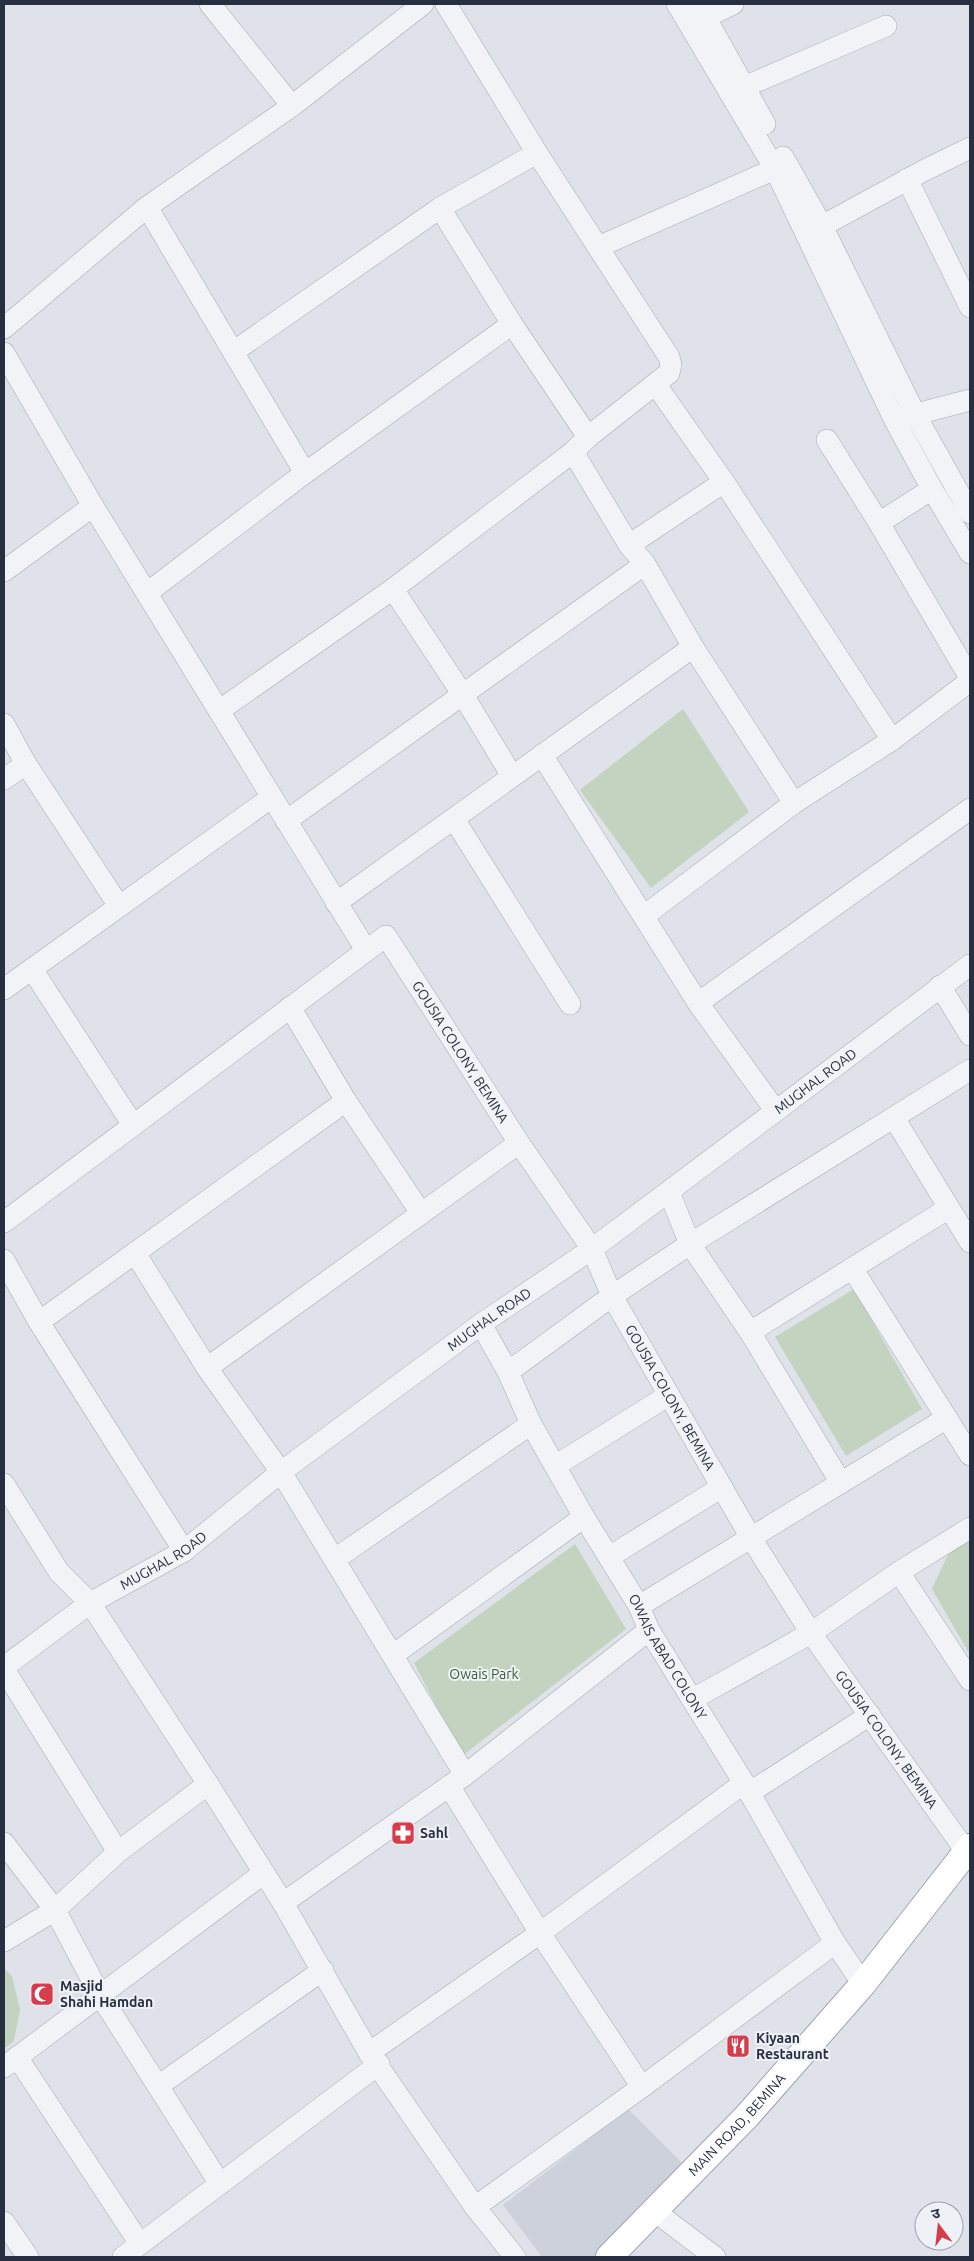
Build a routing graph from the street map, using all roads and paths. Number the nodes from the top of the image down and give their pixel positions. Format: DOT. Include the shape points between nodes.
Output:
graph roads {
  1 [pos="210,4"];
  2 [pos="422,4"];
  3 [pos="446,4"];
  4 [pos="677,4"];
  5 [pos="733,4"];
  6 [pos="702,10"];
  7 [pos="886,26"];
  8 [pos="744,87"];
  9 [pos="292,106"];
  10 [pos="970,148"];
  11 [pos="537,153"];
  12 [pos="775,169"];
  13 [pos="907,179"];
  14 [pos="147,208"];
  15 [pos="440,208"];
  16 [pos="822,226"];
  17 [pos="598,247"];
  18 [pos="970,307"];
  19 [pos="512,324"];
  20 [pos="4,328"];
  21 [pos="233,352"];
  22 [pos="4,354"];
  23 [pos="656,385"];
  24 [pos="970,400"];
  25 [pos="916,416"];
  26 [pos="894,419"];
  27 [pos="588,437"];
  28 [pos="827,440"];
  29 [pos="573,452"];
  30 [pos="305,473"];
  31 [pos="724,482"];
  32 [pos="932,489"];
  33 [pos="93,506"];
  34 [pos="970,513"];
  35 [pos="879,523"];
  36 [pos="629,545"];
  37 [pos="970,553"];
  38 [pos="646,564"];
  39 [pos="4,571"];
  40 [pos="393,589"];
  41 [pos="147,593"];
  42 [pos="693,647"];
  43 [pos="970,679"];
  44 [pos="463,695"];
  45 [pos="220,710"];
  46 [pos="4,724"];
  47 [pos="892,740"];
  48 [pos="542,755"];
  49 [pos="26,764"];
  50 [pos="512,776"];
  51 [pos="4,779"];
  52 [pos="272,797"];
  53 [pos="794,803"];
  54 [pos="970,809"];
  55 [pos="454,819"];
  56 [pos="286,820"];
  57 [pos="336,903"];
  58 [pos="119,906"];
  59 [pos="644,916"];
  60 [pos="366,950"];
  61 [pos="970,965"];
  62 [pos="32,969"];
  63 [pos="940,986"];
  64 [pos="4,989"];
  65 [pos="698,1003"];
  66 [pos="570,1004"];
  67 [pos="290,1007"];
  68 [pos="970,1035"];
  69 [pos="970,1070"];
  70 [pos="346,1101"];
  71 [pos="775,1110"];
  72 [pos="894,1118"];
  73 [pos="133,1125"];
  74 [pos="519,1142"];
  75 [pos="669,1192"];
  76 [pos="949,1208"];
  77 [pos="420,1213"];
  78 [pos="4,1222"];
  79 [pos="970,1242"];
  80 [pos="690,1244"];
  81 [pos="592,1249"];
  82 [pos="135,1253"];
  83 [pos="4,1260"];
  84 [pos="852,1268"];
  85 [pos="612,1296"];
  86 [pos="39,1322"];
  87 [pos="481,1324"];
  88 [pos="750,1332"];
  89 [pos="207,1368"];
  90 [pos="508,1372"];
  91 [pos="669,1395"];
  92 [pos="947,1418"];
  93 [pos="531,1424"];
  94 [pos="970,1455"];
  95 [pos="555,1466"];
  96 [pos="281,1472"];
  97 [pos="840,1483"];
  98 [pos="4,1484"];
  99 [pos="722,1487"];
  100 [pos="584,1517"];
  101 [pos="970,1528"];
  102 [pos="751,1538"];
  103 [pos="184,1551"];
  104 [pos="609,1557"];
  105 [pos="335,1559"];
  106 [pos="899,1572"];
  107 [pos="90,1603"];
  108 [pos="639,1606"];
  109 [pos="649,1630"];
  110 [pos="811,1633"];
  111 [pos="393,1655"];
  112 [pos="4,1668"];
  113 [pos="970,1680"];
  114 [pos="693,1700"];
  115 [pos="870,1714"];
  116 [pos="457,1780"];
  117 [pos="208,1784"];
  118 [pos="746,1788"];
  119 [pos="4,1843"];
  120 [pos="118,1852"];
  121 [pos="968,1852"];
  122 [pos="264,1873"];
  123 [pos="283,1903"];
  124 [pos="55,1910"];
  125 [pos="540,1933"];
  126 [pos="4,1941"];
  127 [pos="835,1942"];
  128 [pos="322,1970"];
  129 [pos="864,1984"];
  130 [pos="100,1994"];
  131 [pos="374,2059"];
  132 [pos="10,2062"];
  133 [pos="158,2086"];
  134 [pos="642,2086"];
  135 [pos="220,2184"];
  136 [pos="475,2207"];
  137 [pos="653,2210"];
  138 [pos="4,2222"];
  139 [pos="140,2244"];
  140 [pos="28,2257"];
  141 [pos="123,2257"];
  142 [pos="515,2257"];
  143 [pos="609,2257"];
  144 [pos="715,2257"];
  1 -- 9 [label="street"];
  2 -- 9 [label="street"];
  3 -- 11 [label="street"];
  4 -- 12 [label="street"];
  5 -- 6 [label="street"];
  6 -- 8 [label="street"];
  7 -- 8 [label="street"];
  8 -- 16 [label="street"];
  9 -- 14 [label="street"];
  10 -- 13 [label="street"];
  11 -- 15 [label="street"];
  11 -- 17 [label="street"];
  12 -- 17 [label="street"];
  12 -- 26 [label="street"];
  13 -- 16 [label="street"];
  13 -- 18 [label="street"];
  14 -- 20 [label="street"];
  14 -- 21 [label="street"];
  15 -- 19 [label="street"];
  15 -- 21 [label="street"];
  16 -- 25 [label="street"];
  17 -- 23 [label="street" via="669,357 669,373"];
  19 -- 27 [label="street"];
  19 -- 30 [label="street"];
  21 -- 30 [label="street"];
  22 -- 33 [label="street"];
  23 -- 27 [label="street"];
  23 -- 31 [label="street"];
  24 -- 25 [label="street"];
  25 -- 26 [label="street"];
  25 -- 34 [label="street"];
  26 -- 32 [label="street"];
  27 -- 29 [label="street"];
  28 -- 35 [label="street"];
  29 -- 36 [label="street"];
  29 -- 40 [label="street"];
  30 -- 41 [label="street"];
  31 -- 36 [label="street"];
  31 -- 47 [label="street"];
  32 -- 35 [label="street"];
  32 -- 37 [label="street"];
  33 -- 39 [label="street"];
  33 -- 41 [label="street"];
  35 -- 43 [label="street"];
  36 -- 38 [label="street"];
  38 -- 42 [label="street"];
  38 -- 44 [label="street"];
  40 -- 44 [label="street"];
  40 -- 45 [label="street"];
  41 -- 45 [label="street"];
  42 -- 48 [label="street"];
  42 -- 53 [label="street"];
  43 -- 47 [label="street"];
  44 -- 50 [label="street"];
  44 -- 56 [label="street"];
  45 -- 52 [label="street"];
  46 -- 49 [label="street"];
  47 -- 53 [label="street"];
  48 -- 50 [label="street"];
  48 -- 59 [label="street"];
  49 -- 51 [label="street"];
  49 -- 58 [label="street"];
  50 -- 55 [label="street"];
  52 -- 56 [label="street"];
  52 -- 58 [label="street"];
  53 -- 59 [label="street"];
  54 -- 65 [label="street"];
  55 -- 57 [label="street"];
  55 -- 66 [label="street"];
  56 -- 57 [label="street"];
  57 -- 60 [label="street"];
  58 -- 62 [label="street"];
  59 -- 65 [label="street"];
  60 -- 67 [label="street"];
  60 -- 74 [label="street, GOUSIA COLONY, BEMINA" via="386,936"];
  61 -- 63 [label="street, MUGHAL ROAD"];
  62 -- 64 [label="street"];
  62 -- 73 [label="street"];
  63 -- 68 [label="street"];
  63 -- 71 [label="street, MUGHAL ROAD"];
  65 -- 71 [label="street"];
  67 -- 70 [label="street"];
  67 -- 73 [label="street"];
  69 -- 72 [label="street"];
  70 -- 77 [label="street"];
  70 -- 82 [label="street"];
  71 -- 75 [label="street, MUGHAL ROAD"];
  72 -- 76 [label="street"];
  72 -- 80 [label="street"];
  73 -- 78 [label="street"];
  74 -- 77 [label="street"];
  74 -- 81 [label="street, GOUSIA COLONY, BEMINA"];
  75 -- 80 [label="street"];
  75 -- 81 [label="street, MUGHAL ROAD"];
  76 -- 79 [label="street"];
  76 -- 84 [label="street"];
  77 -- 89 [label="street"];
  80 -- 85 [label="street"];
  80 -- 88 [label="street"];
  81 -- 85 [label="street, GOUSIA COLONY, BEMINA"];
  81 -- 87 [label="street, MUGHAL ROAD"];
  82 -- 86 [label="street"];
  82 -- 89 [label="street"];
  83 -- 86 [label="street"];
  84 -- 88 [label="street"];
  84 -- 92 [label="street"];
  85 -- 90 [label="street"];
  85 -- 91 [label="street, GOUSIA COLONY, BEMINA"];
  86 -- 103 [label="street"];
  87 -- 90 [label="street, OWAIS ABAD COLONY"];
  87 -- 96 [label="street, MUGHAL ROAD"];
  88 -- 97 [label="street"];
  89 -- 96 [label="street"];
  90 -- 93 [label="street, OWAIS ABAD COLONY"];
  91 -- 95 [label="street"];
  91 -- 99 [label="street, GOUSIA COLONY, BEMINA"];
  92 -- 94 [label="street"];
  92 -- 97 [label="street"];
  93 -- 95 [label="street, OWAIS ABAD COLONY"];
  93 -- 105 [label="street"];
  95 -- 100 [label="street, OWAIS ABAD COLONY"];
  96 -- 103 [label="street, MUGHAL ROAD"];
  96 -- 105 [label="street"];
  97 -- 102 [label="street"];
  98 -- 107 [label="street" via="59,1572"];
  99 -- 102 [label="street, GOUSIA COLONY, BEMINA"];
  99 -- 104 [label="street"];
  100 -- 104 [label="street, OWAIS ABAD COLONY"];
  100 -- 111 [label="street"];
  101 -- 106 [label="street"];
  102 -- 108 [label="street"];
  102 -- 110 [label="street, GOUSIA COLONY, BEMINA"];
  103 -- 107 [label="street, MUGHAL ROAD"];
  104 -- 108 [label="street, OWAIS ABAD COLONY"];
  105 -- 111 [label="street"];
  106 -- 110 [label="street"];
  106 -- 113 [label="street"];
  107 -- 112 [label="street, MUGHAL ROAD"];
  107 -- 117 [label="street"];
  108 -- 109 [label="street, OWAIS ABAD COLONY"];
  109 -- 114 [label="street, OWAIS ABAD COLONY"];
  109 -- 116 [label="street"];
  110 -- 114 [label="street"];
  110 -- 115 [label="street, GOUSIA COLONY, BEMINA"];
  111 -- 116 [label="street"];
  112 -- 120 [label="street"];
  114 -- 118 [label="street, OWAIS ABAD COLONY"];
  115 -- 118 [label="street"];
  115 -- 121 [label="street, GOUSIA COLONY, BEMINA"];
  116 -- 123 [label="street"];
  116 -- 125 [label="street"];
  117 -- 120 [label="street"];
  117 -- 122 [label="street"];
  118 -- 125 [label="street"];
  118 -- 127 [label="street, OWAIS ABAD COLONY"];
  119 -- 124 [label="street"];
  120 -- 124 [label="street"];
  121 -- 129 [label="main road, MAIN ROAD, BEMINA"];
  122 -- 123 [label="street"];
  122 -- 130 [label="street"];
  123 -- 128 [label="street"];
  124 -- 126 [label="street"];
  124 -- 130 [label="street"];
  125 -- 131 [label="street"];
  125 -- 134 [label="street"];
  127 -- 129 [label="street, OWAIS ABAD COLONY"];
  127 -- 134 [label="street"];
  128 -- 131 [label="street"];
  128 -- 133 [label="street"];
  129 -- 137 [label="main road, MAIN ROAD, BEMINA" via="747,2116"];
  130 -- 132 [label="street"];
  130 -- 133 [label="street"];
  131 -- 135 [label="street"];
  131 -- 136 [label="street"];
  132 -- 139 [label="street"];
  133 -- 135 [label="street"];
  134 -- 136 [label="street"];
  135 -- 139 [label="street"];
  136 -- 142 [label="street"];
  137 -- 143 [label="main road, MAIN ROAD, BEMINA"];
  137 -- 144 [label="street"];
  138 -- 140 [label="street"];
  139 -- 141 [label="street"];
}
